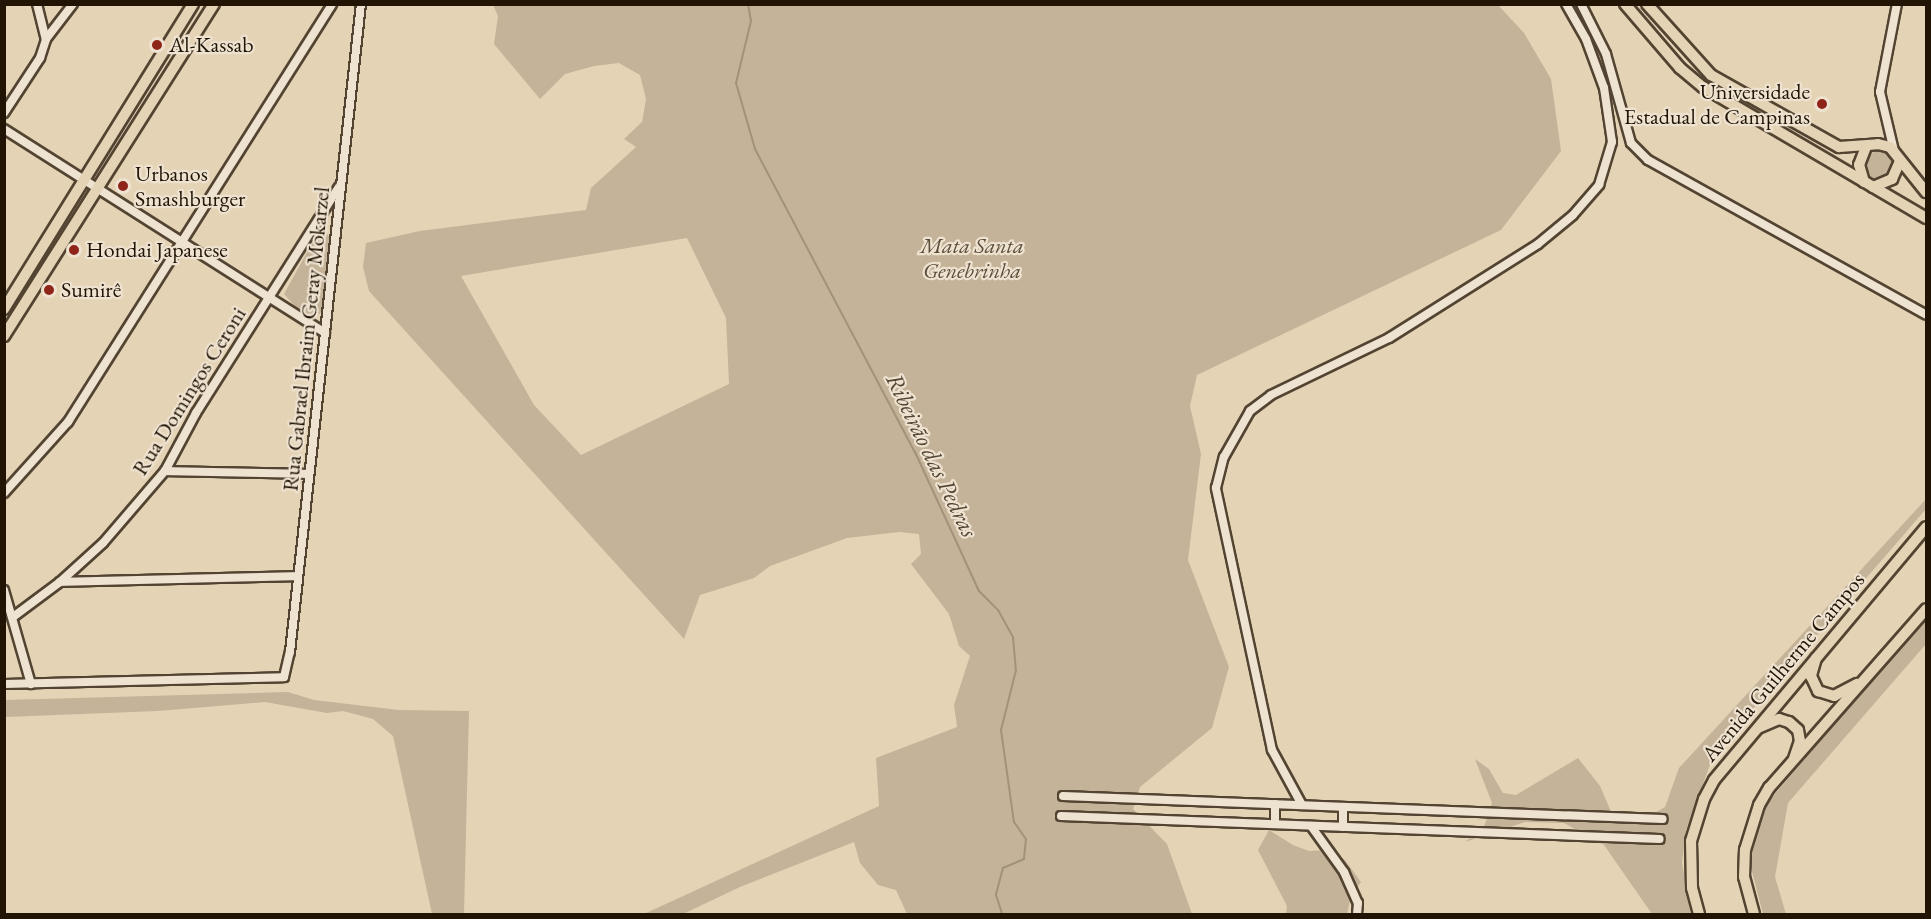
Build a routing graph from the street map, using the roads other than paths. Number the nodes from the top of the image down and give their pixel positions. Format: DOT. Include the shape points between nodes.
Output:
graph roads {
  1 [pos="37,4"];
  2 [pos="73,4"];
  3 [pos="192,4"];
  4 [pos="214,4"];
  5 [pos="332,4"];
  6 [pos="361,4"];
  7 [pos="1566,4"];
  8 [pos="1581,4"];
  9 [pos="1624,4"];
  10 [pos="1647,4"];
  11 [pos="1897,4"];
  12 [pos="46,39"];
  13 [pos="4,113"];
  14 [pos="4,129"];
  15 [pos="1866,147"];
  16 [pos="1897,156"];
  17 [pos="83,180"];
  18 [pos="341,184"];
  19 [pos="1868,184"];
  20 [pos="98,189"];
  21 [pos="1926,192"];
  22 [pos="1926,218"];
  23 [pos="317,222"];
  24 [pos="336,231"];
  25 [pos="182,243"];
  26 [pos="269,298"];
  27 [pos="4,309"];
  28 [pos="1926,315"];
  29 [pos="325,333"];
  30 [pos="4,336"];
  31 [pos="165,471"];
  32 [pos="309,474"];
  33 [pos="4,493"];
  34 [pos="1926,527"];
  35 [pos="298,576"];
  36 [pos="60,582"];
  37 [pos="4,590"];
  38 [pos="1926,609"];
  39 [pos="13,617"];
  40 [pos="1827,643"];
  41 [pos="1884,658"];
  42 [pos="4,684"];
  43 [pos="31,684"];
  44 [pos="1751,732"];
  45 [pos="1790,766"];
  46 [pos="1063,796"];
  47 [pos="1275,804"];
  48 [pos="1302,805"];
  49 [pos="1343,807"];
  50 [pos="1061,816"];
  51 [pos="1663,819"];
  52 [pos="1275,824"];
  53 [pos="1311,826"];
  54 [pos="1343,827"];
  55 [pos="1660,839"];
  56 [pos="1357,915"];
  57 [pos="1699,915"];
  58 [pos="1754,915"];
  1 -- 12 [label="street"];
  2 -- 12 [label="street"];
  3 -- 17 [label="main road"];
  4 -- 20 [label="main road"];
  5 -- 25 [label="street"];
  6 -- 18 [label="street, Rua Gabrael Ibraim Geray Mokarzel"];
  7 -- 48 [label="street" via="1598,66 1612,142 1599,185 1573,215 1538,244 1389,338 1271,395 1250,411 1224,457 1216,488 1272,750"];
  8 -- 28 [label="street" via="1606,54 1631,143 1648,160"];
  9 -- 19 [label="main road" via="1680,68 1703,87"];
  10 -- 15 [label="main road" via="1711,75 1839,147"];
  11 -- 16 [label="street" via="1880,92"];
  12 -- 13 [label="street" via="40,58"];
  14 -- 17 [label="street"];
  15 -- 16 [label="main road" via="1884,145"];
  15 -- 19 [label="main road" via="1859,165"];
  16 -- 19 [label="main road" via="1892,179"];
  16 -- 21 [label="main road"];
  17 -- 20 [label="street"];
  17 -- 27 [label="main road"];
  18 -- 23 [label="street, Rua Domingos Ceroni"];
  18 -- 24 [label="street, Rua Gabrael Ibraim Geray Mokarzel"];
  19 -- 22 [label="main road"];
  20 -- 25 [label="street"];
  20 -- 30 [label="main road"];
  23 -- 24 [label="street"];
  23 -- 26 [label="street, Rua Domingos Ceroni"];
  24 -- 29 [label="street, Rua Gabrael Ibraim Geray Mokarzel"];
  25 -- 26 [label="street"];
  25 -- 33 [label="street" via="68,422"];
  26 -- 29 [label="street"];
  26 -- 31 [label="street, Rua Domingos Ceroni" via="196,413"];
  29 -- 32 [label="street, Rua Gabrael Ibraim Geray Mokarzel"];
  31 -- 32 [label="street"];
  31 -- 36 [label="street, Rua Domingos Ceroni" via="104,543"];
  32 -- 35 [label="street, Rua Gabrael Ibraim Geray Mokarzel"];
  34 -- 40 [label="main road, Avenida Guilherme Campos"];
  35 -- 36 [label="street"];
  35 -- 43 [label="street, Rua Gabrael Ibraim Geray Mokarzel" via="284,677"];
  36 -- 39 [label="street, Rua Domingos Ceroni"];
  37 -- 39 [label="street"];
  38 -- 41 [label="main road"];
  39 -- 43 [label="street"];
  40 -- 41 [label="main road" via="1815,659 1811,676 1818,691 1826,696 1849,690"];
  40 -- 44 [label="main road, Avenida Guilherme Campos"];
  41 -- 45 [label="main road"];
  42 -- 43 [label="street"];
  44 -- 45 [label="main road" via="1769,721 1790,722 1798,730 1800,741"];
  44 -- 57 [label="main road, Avenida Guilherme Campos" via="1714,780 1696,822 1690,864"];
  45 -- 58 [label="main road" via="1770,788 1750,828 1744,877"];
  46 -- 47 [label="street"];
  47 -- 48 [label="street"];
  47 -- 52 [label="street"];
  48 -- 49 [label="street"];
  49 -- 51 [label="street"];
  49 -- 54 [label="street"];
  50 -- 52 [label="street"];
  52 -- 53 [label="street"];
  53 -- 54 [label="street"];
  53 -- 56 [label="street" via="1344,872 1358,903"];
  54 -- 55 [label="street"];
}
